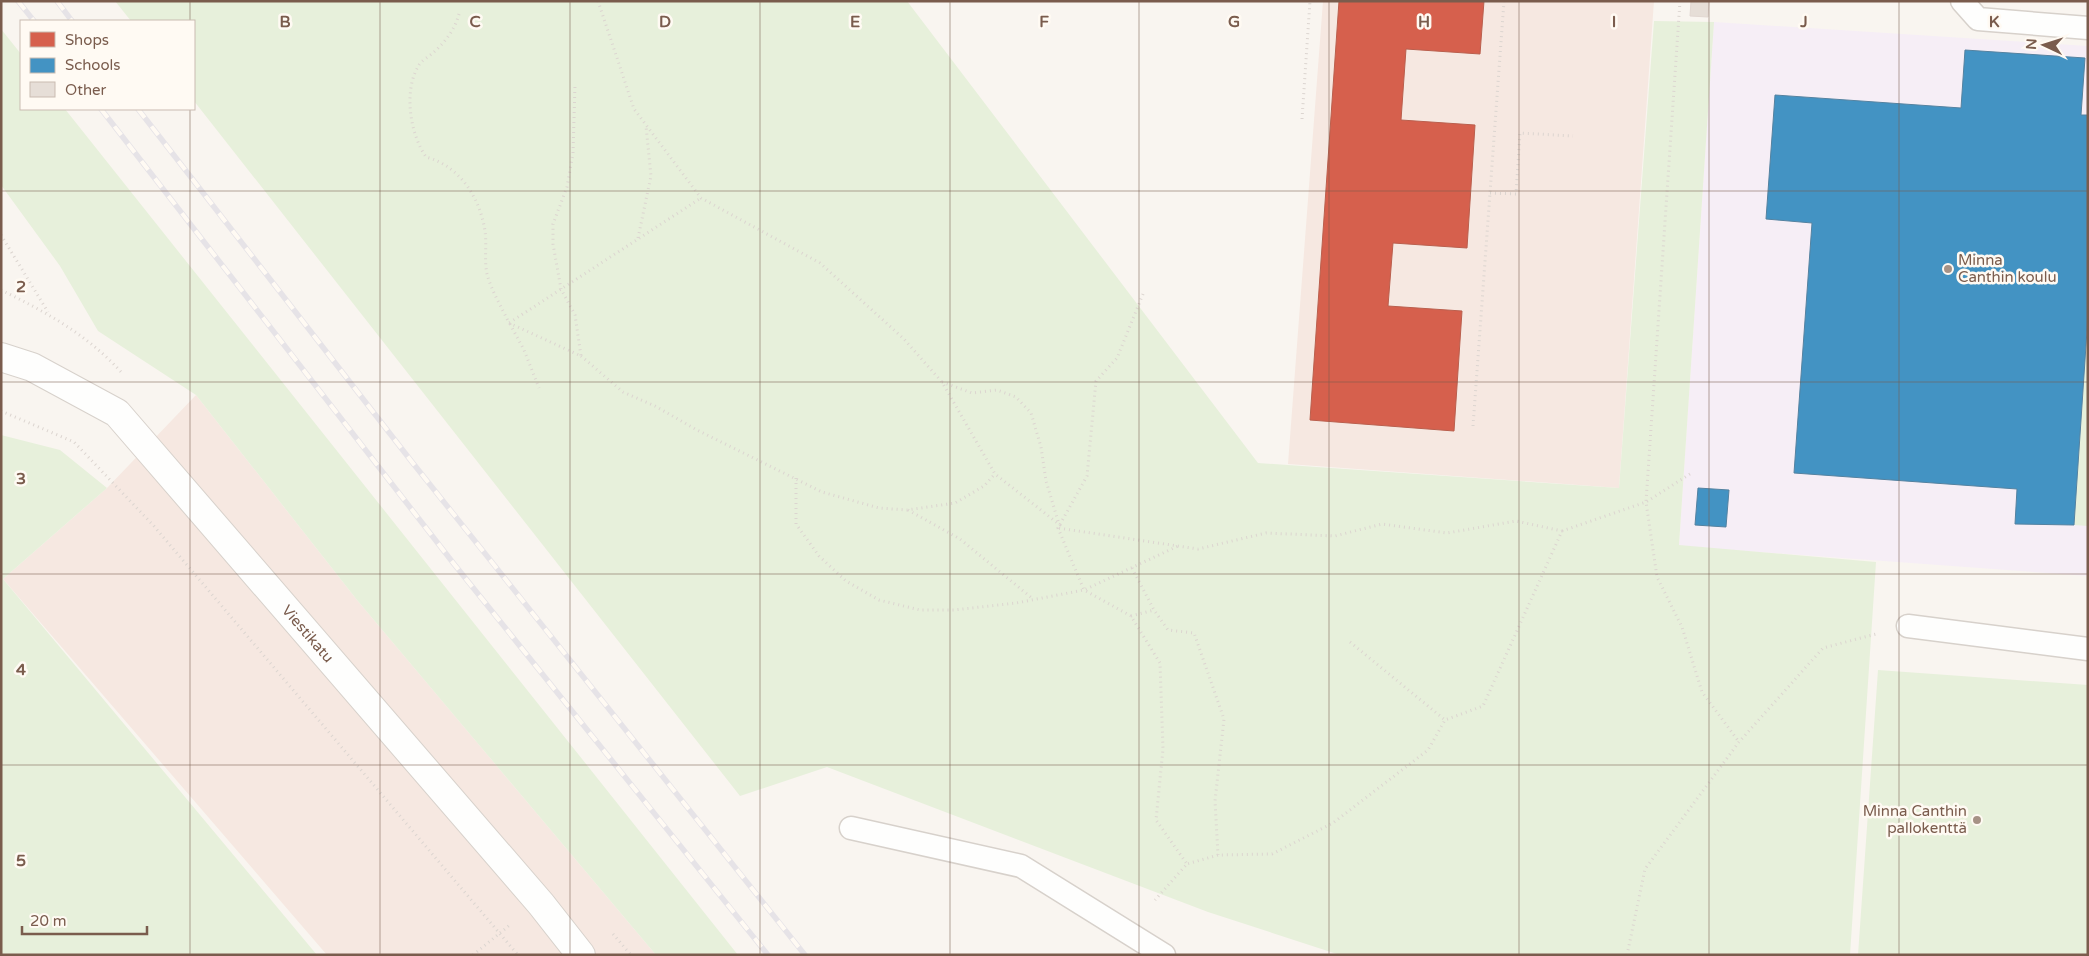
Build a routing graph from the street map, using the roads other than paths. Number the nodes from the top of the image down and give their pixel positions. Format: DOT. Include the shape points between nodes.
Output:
graph roads {
  1 [pos="1962,1"];
  2 [pos="2088,28"];
  3 [pos="1,356"];
  4 [pos="1908,626"];
  5 [pos="2088,649"];
  6 [pos="851,828"];
  7 [pos="581,955"];
  8 [pos="1164,955"];
  1 -- 2 [label="lane" via="1978,20"];
  3 -- 7 [label="street, Viestikatu" via="32,367 117,413 541,904"];
  4 -- 5 [label="lane"];
  6 -- 8 [label="lane" via="1021,866"];
}
